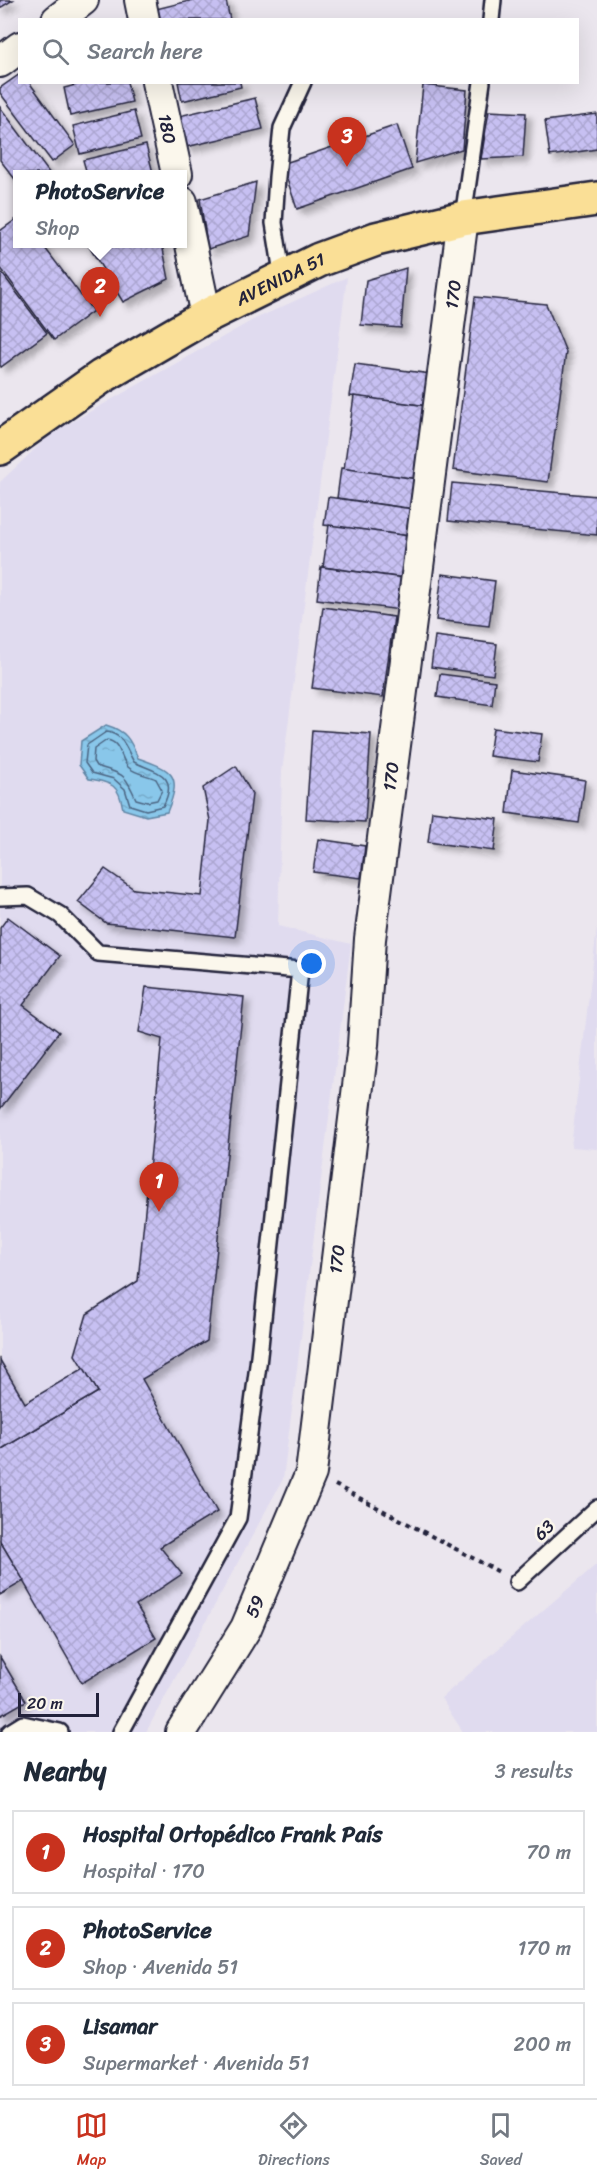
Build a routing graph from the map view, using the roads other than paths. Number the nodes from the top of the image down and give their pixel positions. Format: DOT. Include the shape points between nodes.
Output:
graph roads {
  1 [pos="83,0"];
  2 [pos="140,0"];
  3 [pos="494,0"];
  4 [pos="60,18"];
  5 [pos="144,18"];
  6 [pos="491,18"];
  7 [pos="18,48"];
  8 [pos="0,62"];
  9 [pos="157,84"];
  10 [pos="302,84"];
  11 [pos="482,84"];
  12 [pos="176,170"];
  13 [pos="597,199"];
  14 [pos="463,218"];
  15 [pos="187,221"];
  16 [pos="283,279"];
  17 [pos="207,316"];
  18 [pos="0,448"];
  19 [pos="0,897"];
  20 [pos="311,1473"];
  21 [pos="597,1508"];
  22 [pos="518,1582"];
  23 [pos="10,1732"];
  24 [pos="60,1732"];
  25 [pos="122,1732"];
  26 [pos="182,1732"];
  1 -- 4 [label="street"];
  2 -- 5 [label="street"];
  3 -- 6 [label="lane"];
  7 -- 8 [label="street"];
  9 -- 12 [label="street, 180"];
  10 -- 16 [label="lane" via="282,128 277,177 274,223"];
  11 -- 14 [label="lane, 170"];
  13 -- 14 [label="main road, AVENIDA 51"];
  14 -- 16 [label="main road, AVENIDA 51" via="376,239 319,260"];
  14 -- 20 [label="street, 170" via="370,939 363,1046"];
  15 -- 17 [label="street"];
  16 -- 17 [label="main road, AVENIDA 51"];
  17 -- 18 [label="main road, AVENIDA 51" via="101,377"];
  19 -- 25 [label="lane" via="28,896 60,915 98,953 300,970 238,1518"];
  20 -- 26 [label="street, 59" via="246,1628"];
  21 -- 22 [label="lane, 63"];
  23 -- 24 [label="lane" via="23,1724"];
}
